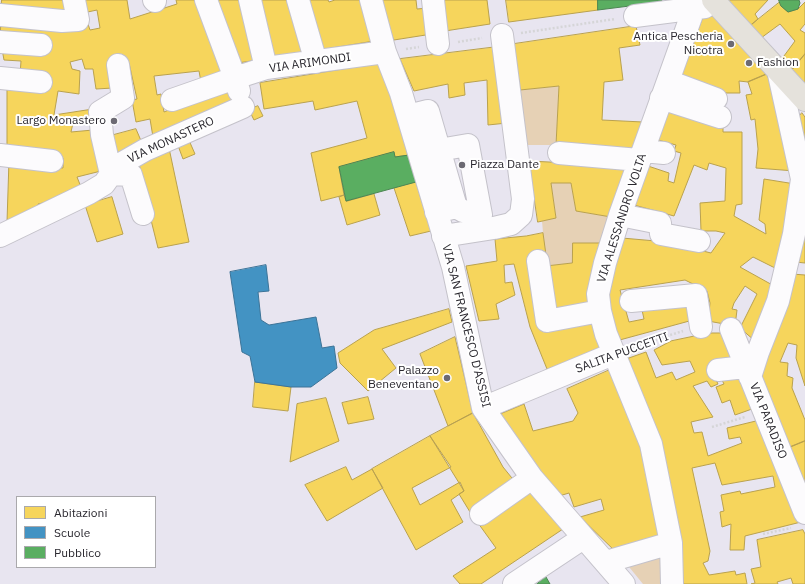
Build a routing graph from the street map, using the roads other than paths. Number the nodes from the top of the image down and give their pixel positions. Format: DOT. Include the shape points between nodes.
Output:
graph roads {
  1 [pos="74,0"];
  2 [pos="206,0"];
  3 [pos="250,0"];
  4 [pos="298,0"];
  5 [pos="371,0"];
  6 [pos="433,0"];
  7 [pos="705,3"];
  8 [pos="0,15"];
  9 [pos="635,16"];
  10 [pos="502,35"];
  11 [pos="0,42"];
  12 [pos="438,44"];
  13 [pos="40,45"];
  14 [pos="385,52"];
  15 [pos="316,62"];
  16 [pos="118,65"];
  17 [pos="261,69"];
  18 [pos="778,70"];
  19 [pos="0,78"];
  20 [pos="235,78"];
  21 [pos="42,82"];
  22 [pos="664,90"];
  23 [pos="172,100"];
  24 [pos="805,100"];
  25 [pos="243,106"];
  26 [pos="718,108"];
  27 [pos="408,116"];
  28 [pos="439,150"];
  29 [pos="559,153"];
  30 [pos="664,153"];
  31 [pos="0,155"];
  32 [pos="641,155"];
  33 [pos="52,161"];
  34 [pos="111,174"];
  35 [pos="446,210"];
  36 [pos="143,214"];
  37 [pos="620,215"];
  38 [pos="0,236"];
  39 [pos="443,236"];
  40 [pos="699,240"];
  41 [pos="538,261"];
  42 [pos="630,300"];
  43 [pos="600,311"];
  44 [pos="613,354"];
  45 [pos="751,365"];
  46 [pos="718,370"];
  47 [pos="484,408"];
  48 [pos="532,478"];
  49 [pos="481,514"];
  50 [pos="802,520"];
  51 [pos="583,538"];
  52 [pos="671,543"];
  53 [pos="606,562"];
  54 [pos="514,584"];
  55 [pos="624,584"];
  56 [pos="672,584"];
  1 -- 8 [label="street" via="78,20 62,21"];
  2 -- 20 [label="street"];
  3 -- 17 [label="street"];
  4 -- 15 [label="street"];
  5 -- 14 [label="street, VIA SAN FRANCESCO D'ASSISI"];
  6 -- 12 [label="street"];
  7 -- 9 [label="street"];
  7 -- 18 [label="main road"];
  7 -- 22 [label="street, VIA ALESSANDRO VOLTA"];
  10 -- 39 [label="street" via="523,199 520,215 512,224"];
  11 -- 13 [label="street"];
  14 -- 15 [label="street, VIA ARIMONDI"];
  14 -- 27 [label="street, VIA SAN FRANCESCO D'ASSISI"];
  15 -- 17 [label="street, VIA ARIMONDI"];
  16 -- 34 [label="street" via="123,98 100,112 102,136"];
  17 -- 20 [label="street, VIA ARIMONDI"];
  17 -- 25 [label="street" via="255,73"];
  18 -- 24 [label="main road"];
  18 -- 45 [label="street" via="802,179 794,234 778,301"];
  19 -- 21 [label="street"];
  20 -- 23 [label="street, VIA ARIMONDI"];
  20 -- 25 [label="street"];
  22 -- 26 [label="street"];
  22 -- 32 [label="street, VIA ALESSANDRO VOLTA"];
  25 -- 34 [label="street, VIA MONASTERO" via="145,150 117,166"];
  27 -- 28 [label="street" via="428,111"];
  27 -- 35 [label="street, VIA SAN FRANCESCO D'ASSISI"];
  28 -- 35 [label="street"];
  28 -- 35 [label="street" via="468,145 481,215"];
  29 -- 32 [label="street"];
  30 -- 32 [label="street"];
  31 -- 33 [label="street"];
  32 -- 37 [label="street, VIA ALESSANDRO VOLTA"];
  34 -- 36 [label="street" via="131,175"];
  34 -- 38 [label="street, VIA MONASTERO" via="104,184 89,193"];
  35 -- 39 [label="street, VIA SAN FRANCESCO D'ASSISI"];
  37 -- 40 [label="street" via="660,223 660,234"];
  37 -- 43 [label="street, VIA ALESSANDRO VOLTA" via="598,294"];
  39 -- 47 [label="street, VIA SAN FRANCESCO D'ASSISI" via="453,267"];
  41 -- 43 [label="street" via="547,321"];
  42 -- 45 [label="street" via="696,295 698,327 731,329"];
  43 -- 44 [label="street, VIA ALESSANDRO VOLTA"];
  44 -- 47 [label="street, SALITA PUCCETTI"];
  44 -- 52 [label="street, VIA ALESSANDRO VOLTA" via="651,444"];
  45 -- 46 [label="street"];
  45 -- 50 [label="street, VIA PARADISO" via="764,412"];
  47 -- 48 [label="street, VIA SAN FRANCESCO D'ASSISI"];
  48 -- 49 [label="street"];
  48 -- 51 [label="street, VIA SAN FRANCESCO D'ASSISI"];
  51 -- 53 [label="street, VIA SAN FRANCESCO D'ASSISI"];
  51 -- 54 [label="street"];
  52 -- 53 [label="street"];
  52 -- 56 [label="street, VIA ALESSANDRO VOLTA"];
  53 -- 55 [label="street, VIA SAN FRANCESCO D'ASSISI"];
}
